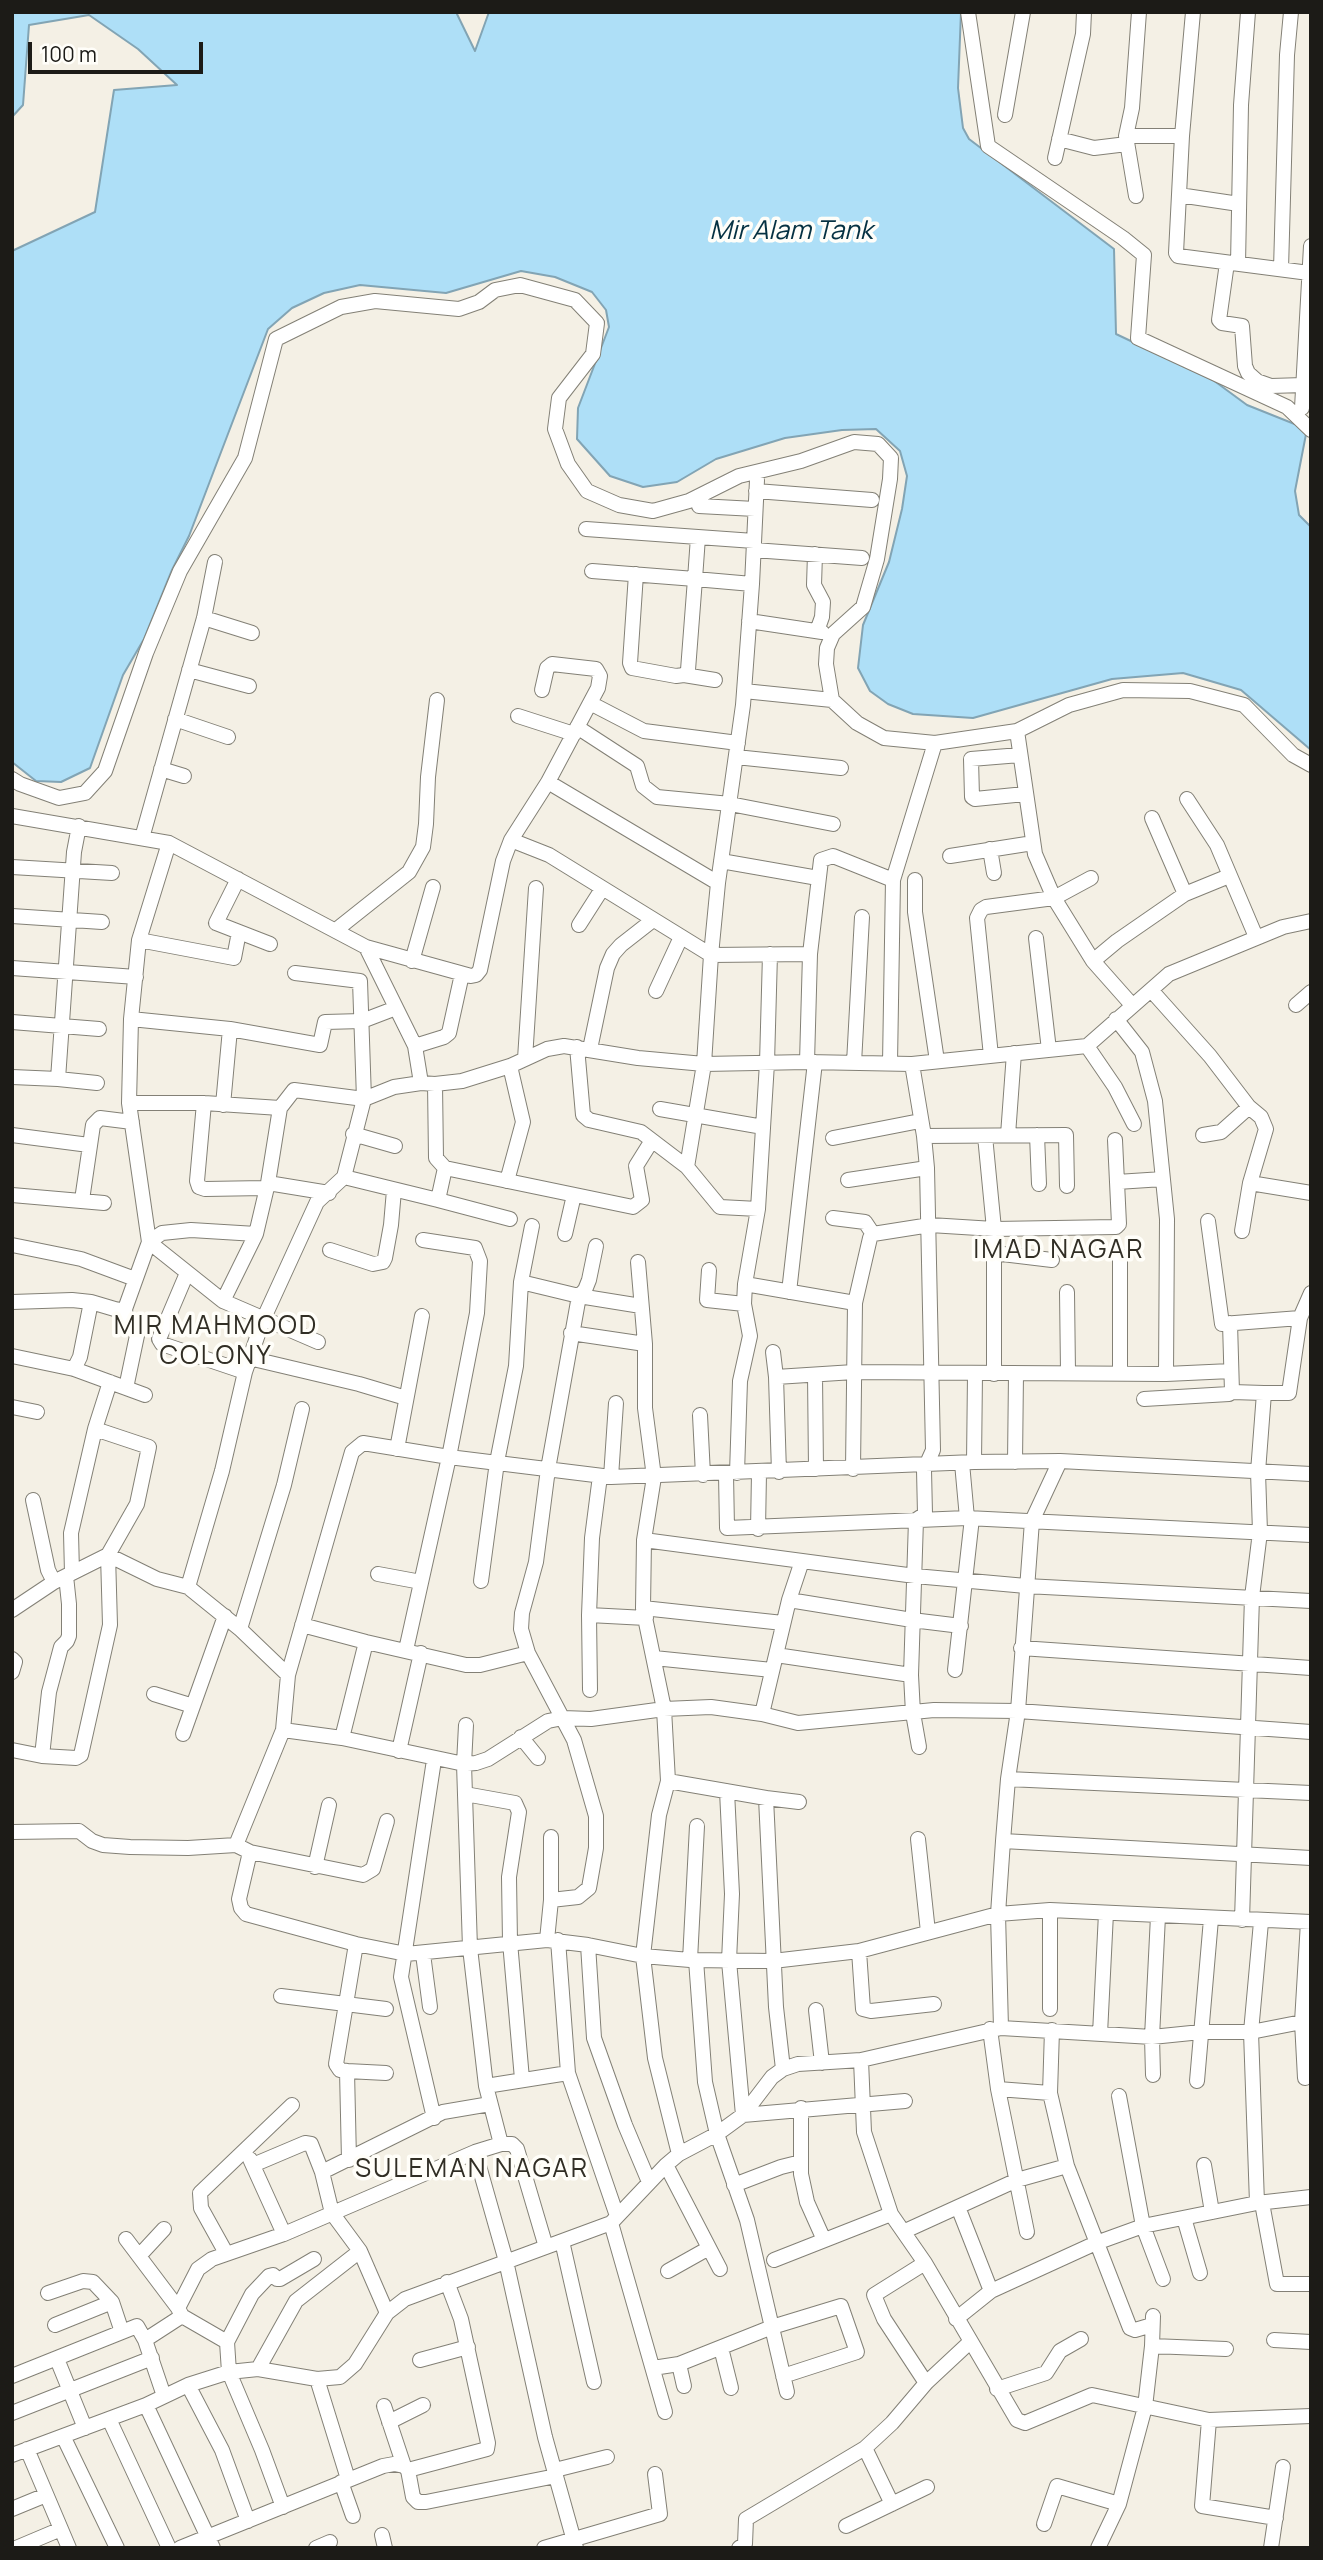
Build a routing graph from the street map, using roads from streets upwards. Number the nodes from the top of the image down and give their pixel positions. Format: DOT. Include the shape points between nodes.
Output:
graph roads {
  1 [pos="968,12"];
  2 [pos="1023,12"];
  3 [pos="1084,12"];
  4 [pos="1139,12"];
  5 [pos="1193,12"];
  6 [pos="1248,12"];
  7 [pos="1291,12"];
  8 [pos="1005,115"];
  9 [pos="1182,136"];
  10 [pos="1059,139"];
  11 [pos="1127,140"];
  12 [pos="1055,159"];
  13 [pos="1178,195"];
  14 [pos="1136,196"];
  15 [pos="1239,204"];
  16 [pos="1311,246"];
  17 [pos="1232,263"];
  18 [pos="1281,269"];
  19 [pos="1309,273"];
  20 [pos="1303,385"];
  21 [pos="1302,408"];
  22 [pos="1311,430"];
  23 [pos="872,500"];
  24 [pos="699,506"];
  25 [pos="755,509"];
  26 [pos="586,529"];
  27 [pos="698,537"];
  28 [pos="754,545"];
  29 [pos="816,554"];
  30 [pos="862,558"];
  31 [pos="215,562"];
  32 [pos="592,571"];
  33 [pos="636,574"];
  34 [pos="695,579"];
  35 [pos="752,584"];
  36 [pos="204,618"];
  37 [pos="749,621"];
  38 [pos="252,633"];
  39 [pos="189,670"];
  40 [pos="684,675"];
  41 [pos="715,680"];
  42 [pos="249,687"];
  43 [pos="542,690"];
  44 [pos="744,691"];
  45 [pos="438,700"];
  46 [pos="832,700"];
  47 [pos="590,703"];
  48 [pos="518,716"];
  49 [pos="175,719"];
  50 [pos="575,730"];
  51 [pos="1017,731"];
  52 [pos="228,737"];
  53 [pos="935,743"];
  54 [pos="737,750"];
  55 [pos="1020,755"];
  56 [pos="1311,765"];
  57 [pos="841,768"];
  58 [pos="162,769"];
  59 [pos="184,776"];
  60 [pos="12,779"];
  61 [pos="548,782"];
  62 [pos="1025,794"];
  63 [pos="1187,799"];
  64 [pos="730,804"];
  65 [pos="12,816"];
  66 [pos="1152,818"];
  67 [pos="832,824"];
  68 [pos="79,826"];
  69 [pos="142,838"];
  70 [pos="511,840"];
  71 [pos="169,843"];
  72 [pos="1033,843"];
  73 [pos="990,849"];
  74 [pos="950,856"];
  75 [pos="721,861"];
  76 [pos="12,867"];
  77 [pos="73,870"];
  78 [pos="112,873"];
  79 [pos="994,873"];
  80 [pos="1229,876"];
  81 [pos="818,878"];
  82 [pos="1091,878"];
  83 [pos="238,879"];
  84 [pos="893,880"];
  85 [pos="915,880"];
  86 [pos="718,883"];
  87 [pos="433,887"];
  88 [pos="536,888"];
  89 [pos="602,889"];
  90 [pos="1185,894"];
  91 [pos="1054,898"];
  92 [pos="12,916"];
  93 [pos="862,917"];
  94 [pos="70,920"];
  95 [pos="653,920"];
  96 [pos="1311,921"];
  97 [pos="102,922"];
  98 [pos="579,925"];
  99 [pos="335,930"];
  100 [pos="239,932"];
  101 [pos="681,937"];
  102 [pos="1256,937"];
  103 [pos="1036,938"];
  104 [pos="139,940"];
  105 [pos="270,943"];
  106 [pos="366,947"];
  107 [pos="770,954"];
  108 [pos="810,954"];
  109 [pos="711,955"];
  110 [pos="412,961"];
  111 [pos="1093,961"];
  112 [pos="12,968"];
  113 [pos="64,972"];
  114 [pos="295,973"];
  115 [pos="462,974"];
  116 [pos="136,977"];
  117 [pos="1151,989"];
  118 [pos="656,992"];
  119 [pos="1311,992"];
  120 [pos="1132,1004"];
  121 [pos="1296,1005"];
  122 [pos="396,1008"];
  123 [pos="131,1018"];
  124 [pos="1116,1019"];
  125 [pos="362,1021"];
  126 [pos="12,1022"];
  127 [pos="61,1026"];
  128 [pos="99,1029"];
  129 [pos="230,1029"];
  130 [pos="415,1046"];
  131 [pos="1087,1046"];
  132 [pos="584,1048"];
  133 [pos="1049,1050"];
  134 [pos="1014,1053"];
  135 [pos="991,1056"];
  136 [pos="525,1059"];
  137 [pos="937,1061"];
  138 [pos="811,1062"];
  139 [pos="767,1063"];
  140 [pos="854,1063"];
  141 [pos="890,1063"];
  142 [pos="704,1064"];
  143 [pos="912,1064"];
  144 [pos="510,1066"];
  145 [pos="12,1077"];
  146 [pos="58,1079"];
  147 [pos="97,1083"];
  148 [pos="428,1084"];
  149 [pos="364,1099"];
  150 [pos="129,1103"];
  151 [pos="204,1103"];
  152 [pos="223,1105"];
  153 [pos="1249,1107"];
  154 [pos="280,1108"];
  155 [pos="660,1109"];
  156 [pos="696,1114"];
  157 [pos="920,1121"];
  158 [pos="132,1122"];
  159 [pos="1134,1124"];
  160 [pos="763,1127"];
  161 [pos="353,1134"];
  162 [pos="12,1135"];
  163 [pos="1008,1135"];
  164 [pos="1037,1135"];
  165 [pos="1203,1135"];
  166 [pos="924,1136"];
  167 [pos="985,1136"];
  168 [pos="833,1138"];
  169 [pos="1115,1140"];
  170 [pos="651,1142"];
  171 [pos="89,1145"];
  172 [pos="395,1146"];
  173 [pos="687,1167"];
  174 [pos="445,1168"];
  175 [pos="927,1168"];
  176 [pos="344,1177"];
  177 [pos="1163,1179"];
  178 [pos="848,1180"];
  179 [pos="507,1181"];
  180 [pos="1117,1182"];
  181 [pos="1039,1184"];
  182 [pos="1250,1184"];
  183 [pos="267,1186"];
  184 [pos="1067,1186"];
  185 [pos="394,1190"];
  186 [pos="329,1193"];
  187 [pos="1311,1193"];
  188 [pos="12,1195"];
  189 [pos="574,1195"];
  190 [pos="82,1200"];
  191 [pos="438,1200"];
  192 [pos="104,1203"];
  193 [pos="758,1209"];
  194 [pos="833,1218"];
  195 [pos="510,1219"];
  196 [pos="1208,1221"];
  197 [pos="930,1225"];
  198 [pos="532,1226"];
  199 [pos="994,1229"];
  200 [pos="1242,1231"];
  201 [pos="256,1234"];
  202 [pos="565,1234"];
  203 [pos="873,1234"];
  204 [pos="423,1240"];
  205 [pos="149,1242"];
  206 [pos="12,1245"];
  207 [pos="596,1246"];
  208 [pos="330,1250"];
  209 [pos="994,1253"];
  210 [pos="1120,1256"];
  211 [pos="1052,1260"];
  212 [pos="638,1262"];
  213 [pos="709,1270"];
  214 [pos="187,1273"];
  215 [pos="135,1279"];
  216 [pos="521,1282"];
  217 [pos="745,1284"];
  218 [pos="789,1292"];
  219 [pos="1067,1292"];
  220 [pos="1311,1293"];
  221 [pos="579,1296"];
  222 [pos="223,1301"];
  223 [pos="91,1302"];
  224 [pos="12,1303"];
  225 [pos="855,1303"];
  226 [pos="744,1304"];
  227 [pos="641,1306"];
  228 [pos="125,1309"];
  229 [pos="422,1316"];
  230 [pos="1300,1318"];
  231 [pos="263,1320"];
  232 [pos="1230,1323"];
  233 [pos="571,1333"];
  234 [pos="318,1342"];
  235 [pos="645,1344"];
  236 [pos="773,1352"];
  237 [pos="12,1356"];
  238 [pos="247,1365"];
  239 [pos="74,1369"];
  240 [pos="1231,1371"];
  241 [pos="854,1372"];
  242 [pos="1068,1372"];
  243 [pos="932,1373"];
  244 [pos="1120,1373"];
  245 [pos="815,1374"];
  246 [pos="975,1374"];
  247 [pos="994,1374"];
  248 [pos="1016,1374"];
  249 [pos="1166,1374"];
  250 [pos="776,1377"];
  251 [pos="110,1382"];
  252 [pos="126,1388"];
  253 [pos="1232,1392"];
  254 [pos="1264,1393"];
  255 [pos="145,1395"];
  256 [pos="406,1398"];
  257 [pos="1144,1399"];
  258 [pos="616,1403"];
  259 [pos="12,1407"];
  260 [pos="302,1409"];
  261 [pos="37,1412"];
  262 [pos="700,1415"];
  263 [pos="95,1429"];
  264 [pos="397,1449"];
  265 [pos="449,1457"];
  266 [pos="1059,1461"];
  267 [pos="497,1462"];
  268 [pos="1015,1462"];
  269 [pos="968,1463"];
  270 [pos="927,1465"];
  271 [pos="548,1469"];
  272 [pos="816,1469"];
  273 [pos="853,1469"];
  274 [pos="779,1472"];
  275 [pos="1258,1472"];
  276 [pos="759,1473"];
  277 [pos="732,1474"];
  278 [pos="1311,1474"];
  279 [pos="703,1475"];
  280 [pos="605,1476"];
  281 [pos="654,1477"];
  282 [pos="33,1500"];
  283 [pos="970,1518"];
  284 [pos="916,1520"];
  285 [pos="1032,1521"];
  286 [pos="758,1529"];
  287 [pos="1260,1532"];
  288 [pos="1311,1535"];
  289 [pos="644,1540"];
  290 [pos="108,1555"];
  291 [pos="802,1561"];
  292 [pos="378,1574"];
  293 [pos="915,1576"];
  294 [pos="64,1577"];
  295 [pos="481,1581"];
  296 [pos="966,1581"];
  297 [pos="421,1582"];
  298 [pos="188,1587"];
  299 [pos="1026,1587"];
  300 [pos="1252,1597"];
  301 [pos="789,1600"];
  302 [pos="1311,1601"];
  303 [pos="12,1610"];
  304 [pos="644,1613"];
  305 [pos="589,1615"];
  306 [pos="225,1616"];
  307 [pos="912,1620"];
  308 [pos="783,1623"];
  309 [pos="302,1625"];
  310 [pos="961,1626"];
  311 [pos="240,1629"];
  312 [pos="366,1643"];
  313 [pos="1021,1648"];
  314 [pos="405,1650"];
  315 [pos="421,1653"];
  316 [pos="528,1653"];
  317 [pos="654,1658"];
  318 [pos="12,1659"];
  319 [pos="774,1663"];
  320 [pos="1251,1664"];
  321 [pos="1311,1668"];
  322 [pos="956,1670"];
  323 [pos="12,1672"];
  324 [pos="288,1675"];
  325 [pos="911,1675"];
  326 [pos="590,1690"];
  327 [pos="154,1694"];
  328 [pos="193,1706"];
  329 [pos="664,1709"];
  330 [pos="1018,1711"];
  331 [pos="913,1713"];
  332 [pos="762,1714"];
  333 [pos="563,1718"];
  334 [pos="466,1725"];
  335 [pos="1249,1727"];
  336 [pos="283,1730"];
  337 [pos="1311,1732"];
  338 [pos="183,1734"];
  339 [pos="521,1737"];
  340 [pos="342,1738"];
  341 [pos="919,1747"];
  342 [pos="12,1750"];
  343 [pos="399,1751"];
  344 [pos="42,1756"];
  345 [pos="538,1758"];
  346 [pos="434,1760"];
  347 [pos="464,1764"];
  348 [pos="1008,1779"];
  349 [pos="668,1781"];
  350 [pos="1247,1789"];
  351 [pos="727,1791"];
  352 [pos="1311,1793"];
  353 [pos="465,1794"];
  354 [pos="766,1798"];
  355 [pos="799,1801"];
  356 [pos="328,1805"];
  357 [pos="387,1821"];
  358 [pos="697,1826"];
  359 [pos="12,1832"];
  360 [pos="551,1837"];
  361 [pos="918,1839"];
  362 [pos="1003,1841"];
  363 [pos="236,1845"];
  364 [pos="250,1852"];
  365 [pos="1245,1853"];
  366 [pos="1311,1858"];
  367 [pos="315,1867"];
  368 [pos="551,1900"];
  369 [pos="1050,1910"];
  370 [pos="1106,1913"];
  371 [pos="998,1914"];
  372 [pos="1158,1916"];
  373 [pos="1210,1919"];
  374 [pos="1242,1920"];
  375 [pos="1261,1922"];
  376 [pos="1310,1922"];
  377 [pos="928,1932"];
  378 [pos="553,1940"];
  379 [pos="510,1942"];
  380 [pos="356,1944"];
  381 [pos="588,1945"];
  382 [pos="470,1948"];
  383 [pos="859,1951"];
  384 [pos="406,1954"];
  385 [pos="423,1954"];
  386 [pos="643,1956"];
  387 [pos="693,1960"];
  388 [pos="729,1961"];
  389 [pos="773,1961"];
  390 [pos="281,1996"];
  391 [pos="346,2004"];
  392 [pos="934,2004"];
  393 [pos="430,2007"];
  394 [pos="386,2009"];
  395 [pos="1050,2009"];
  396 [pos="816,2010"];
  397 [pos="1306,2022"];
  398 [pos="995,2029"];
  399 [pos="1052,2030"];
  400 [pos="1201,2032"];
  401 [pos="1251,2032"];
  402 [pos="1100,2034"];
  403 [pos="1152,2037"];
  404 [pos="861,2060"];
  405 [pos="822,2063"];
  406 [pos="783,2069"];
  407 [pos="347,2071"];
  408 [pos="386,2073"];
  409 [pos="568,2073"];
  410 [pos="1153,2075"];
  411 [pos="1305,2078"];
  412 [pos="522,2079"];
  413 [pos="1197,2081"];
  414 [pos="486,2086"];
  415 [pos="998,2089"];
  416 [pos="1050,2093"];
  417 [pos="1119,2096"];
  418 [pos="905,2101"];
  419 [pos="490,2104"];
  420 [pos="862,2104"];
  421 [pos="292,2105"];
  422 [pos="801,2108"];
  423 [pos="743,2115"];
  424 [pos="434,2119"];
  425 [pos="717,2134"];
  426 [pos="501,2144"];
  427 [pos="245,2149"];
  428 [pos="475,2152"];
  429 [pos="679,2154"];
  430 [pos="349,2160"];
  431 [pos="801,2162"];
  432 [pos="253,2165"];
  433 [pos="666,2165"];
  434 [pos="1203,2165"];
  435 [pos="1067,2166"];
  436 [pos="322,2172"];
  437 [pos="1017,2180"];
  438 [pos="649,2182"];
  439 [pos="734,2185"];
  440 [pos="1311,2197"];
  441 [pos="1259,2203"];
  442 [pos="958,2207"];
  443 [pos="1212,2212"];
  444 [pos="332,2213"];
  445 [pos="891,2214"];
  446 [pos="1184,2218"];
  447 [pos="614,2219"];
  448 [pos="1143,2226"];
  449 [pos="164,2229"];
  450 [pos="905,2231"];
  451 [pos="1027,2232"];
  452 [pos="284,2234"];
  453 [pos="126,2239"];
  454 [pos="824,2240"];
  455 [pos="562,2241"];
  456 [pos="1096,2243"];
  457 [pos="545,2247"];
  458 [pos="709,2248"];
  459 [pos="360,2251"];
  460 [pos="226,2253"];
  461 [pos="139,2256"];
  462 [pos="314,2259"];
  463 [pos="774,2260"];
  464 [pos="506,2261"];
  465 [pos="925,2263"];
  466 [pos="720,2269"];
  467 [pos="668,2272"];
  468 [pos="1200,2273"];
  469 [pos="1163,2279"];
  470 [pos="447,2282"];
  471 [pos="1311,2284"];
  472 [pos="991,2291"];
  473 [pos="48,2293"];
  474 [pos="112,2302"];
  475 [pos="180,2312"];
  476 [pos="387,2313"];
  477 [pos="956,2319"];
  478 [pos="55,2325"];
  479 [pos="772,2327"];
  480 [pos="122,2332"];
  481 [pos="1081,2339"];
  482 [pos="145,2340"];
  483 [pos="1274,2340"];
  484 [pos="228,2342"];
  485 [pos="971,2342"];
  486 [pos="1311,2342"];
  487 [pos="1153,2346"];
  488 [pos="468,2347"];
  489 [pos="721,2348"];
  490 [pos="1226,2349"];
  491 [pos="152,2358"];
  492 [pos="57,2359"];
  493 [pos="420,2360"];
  494 [pos="679,2364"];
  495 [pos="653,2368"];
  496 [pos="258,2369"];
  497 [pos="229,2372"];
  498 [pos="783,2375"];
  499 [pos="12,2376"];
  500 [pos="317,2379"];
  501 [pos="594,2382"];
  502 [pos="926,2383"];
  503 [pos="188,2385"];
  504 [pos="684,2386"];
  505 [pos="731,2388"];
  506 [pos="68,2389"];
  507 [pos="997,2389"];
  508 [pos="787,2392"];
  509 [pos="164,2396"];
  510 [pos="146,2404"];
  511 [pos="423,2405"];
  512 [pos="384,2406"];
  513 [pos="1145,2407"];
  514 [pos="665,2412"];
  515 [pos="12,2413"];
  516 [pos="1311,2416"];
  517 [pos="109,2419"];
  518 [pos="1209,2420"];
  519 [pos="389,2422"];
  520 [pos="85,2428"];
  521 [pos="63,2436"];
  522 [pos="865,2448"];
  523 [pos="27,2449"];
  524 [pos="12,2455"];
  525 [pos="607,2457"];
  526 [pos="1283,2467"];
  527 [pos="406,2468"];
  528 [pos="555,2473"];
  529 [pos="654,2474"];
  530 [pos="344,2480"];
  531 [pos="927,2487"];
  532 [pos="46,2495"];
  533 [pos="891,2504"];
  534 [pos="1119,2504"];
  535 [pos="283,2507"];
  536 [pos="12,2509"];
  537 [pos="353,2516"];
  538 [pos="1276,2518"];
  539 [pos="248,2521"];
  540 [pos="1044,2524"];
  541 [pos="846,2526"];
  542 [pos="61,2529"];
  543 [pos="330,2542"];
  544 [pos="211,2543"];
  545 [pos="574,2543"];
  546 [pos="744,2547"];
  547 [pos="16,2548"];
  548 [pos="69,2548"];
  549 [pos="117,2548"];
  550 [pos="169,2548"];
  551 [pos="180,2548"];
  552 [pos="316,2548"];
  553 [pos="544,2548"];
  554 [pos="1098,2548"];
  555 [pos="1271,2548"];
  1 -- 22 [label="street" via="988,146 1144,255 1138,338 1287,407"];
  2 -- 8 [label="street"];
  3 -- 10 [label="street"];
  4 -- 11 [label="street"];
  5 -- 9 [label="street"];
  6 -- 15 [label="street"];
  7 -- 18 [label="street"];
  9 -- 11 [label="street"];
  9 -- 13 [label="street"];
  10 -- 11 [label="street" via="1094,148"];
  10 -- 12 [label="street"];
  11 -- 14 [label="street"];
  13 -- 15 [label="street"];
  13 -- 17 [label="street" via="1175,253"];
  15 -- 17 [label="street"];
  16 -- 19 [label="street"];
  17 -- 18 [label="street"];
  17 -- 20 [label="street" via="1219,320 1242,326 1248,373 1271,386"];
  18 -- 19 [label="street"];
  19 -- 20 [label="street"];
  20 -- 21 [label="street"];
  23 -- 25 [label="street" via="756,486"];
  24 -- 25 [label="street"];
  25 -- 28 [label="street"];
  26 -- 27 [label="street"];
  27 -- 28 [label="street"];
  27 -- 34 [label="street"];
  28 -- 29 [label="street"];
  28 -- 35 [label="street"];
  29 -- 30 [label="street"];
  29 -- 37 [label="street" via="814,585 823,602 819,631"];
  31 -- 36 [label="street"];
  32 -- 33 [label="street"];
  33 -- 34 [label="street"];
  33 -- 40 [label="street" via="632,668"];
  34 -- 35 [label="street"];
  34 -- 40 [label="street"];
  35 -- 37 [label="street"];
  36 -- 38 [label="street"];
  36 -- 39 [label="street"];
  37 -- 44 [label="street"];
  39 -- 42 [label="street"];
  39 -- 49 [label="street"];
  40 -- 41 [label="street"];
  43 -- 47 [label="street" via="552,663 596,669 598,688"];
  44 -- 46 [label="street"];
  44 -- 54 [label="street"];
  45 -- 99 [label="street" via="423,847 409,872"];
  46 -- 53 [label="street" via="856,723 884,738"];
  46 -- 60 [label="street" via="827,648 833,634 863,607 877,559 891,458 878,444 854,442 739,476 690,501 653,511 619,505 587,491 568,464 555,429 559,398 593,354 597,323 575,300 520,285 495,290 459,309 375,301 341,307 276,339 245,458 180,571 105,771 85,793 59,798"];
  47 -- 50 [label="street"];
  47 -- 54 [label="street" via="644,730"];
  48 -- 50 [label="street"];
  49 -- 52 [label="street"];
  49 -- 58 [label="street"];
  50 -- 61 [label="street"];
  50 -- 64 [label="street" via="637,766 643,786 657,797"];
  51 -- 53 [label="street"];
  51 -- 55 [label="street"];
  51 -- 56 [label="street" via="1069,705 1123,690 1189,691 1244,705 1293,755"];
  53 -- 84 [label="street"];
  54 -- 57 [label="street"];
  54 -- 64 [label="street"];
  55 -- 62 [label="street"];
  55 -- 62 [label="street" via="971,759 972,797"];
  58 -- 59 [label="street"];
  58 -- 69 [label="street"];
  61 -- 70 [label="street"];
  61 -- 86 [label="street"];
  62 -- 72 [label="street"];
  63 -- 80 [label="street" via="1217,845"];
  64 -- 67 [label="street"];
  64 -- 75 [label="street"];
  65 -- 68 [label="street"];
  66 -- 90 [label="street"];
  68 -- 69 [label="street"];
  68 -- 77 [label="street"];
  69 -- 71 [label="street"];
  70 -- 89 [label="street" via="549,855"];
  70 -- 115 [label="street" via="480,970 476,975"];
  71 -- 83 [label="street"];
  71 -- 104 [label="street"];
  72 -- 73 [label="street"];
  72 -- 91 [label="street"];
  73 -- 74 [label="street"];
  73 -- 79 [label="street"];
  75 -- 81 [label="street"];
  75 -- 86 [label="street"];
  76 -- 77 [label="street"];
  77 -- 78 [label="street"];
  77 -- 94 [label="street"];
  80 -- 90 [label="street"];
  80 -- 102 [label="street"];
  81 -- 84 [label="street" via="821,860 833,856"];
  81 -- 108 [label="street"];
  82 -- 91 [label="street"];
  83 -- 99 [label="street"];
  83 -- 100 [label="street" via="216,923"];
  84 -- 141 [label="street"];
  85 -- 137 [label="street" via="915,912"];
  86 -- 109 [label="street"];
  87 -- 110 [label="street"];
  88 -- 136 [label="street"];
  89 -- 95 [label="street"];
  89 -- 98 [label="street"];
  90 -- 111 [label="street"];
  91 -- 111 [label="street"];
  91 -- 135 [label="street" via="986,907 977,918"];
  92 -- 94 [label="street"];
  93 -- 140 [label="street"];
  94 -- 97 [label="street"];
  94 -- 113 [label="street"];
  95 -- 101 [label="street"];
  95 -- 132 [label="street" via="621,945 607,968"];
  96 -- 102 [label="street"];
  99 -- 106 [label="street"];
  100 -- 104 [label="street" via="234,958"];
  100 -- 105 [label="street"];
  101 -- 109 [label="street"];
  101 -- 118 [label="street"];
  102 -- 117 [label="street" via="1189,964"];
  103 -- 133 [label="street"];
  104 -- 116 [label="street"];
  106 -- 110 [label="street"];
  106 -- 122 [label="street"];
  107 -- 108 [label="street"];
  107 -- 109 [label="street"];
  107 -- 139 [label="street"];
  108 -- 138 [label="street"];
  109 -- 142 [label="street"];
  110 -- 115 [label="street"];
  111 -- 120 [label="street"];
  112 -- 113 [label="street"];
  113 -- 116 [label="street"];
  113 -- 127 [label="street"];
  114 -- 125 [label="street" via="360,981"];
  115 -- 130 [label="street" via="449,1033"];
  116 -- 123 [label="street"];
  117 -- 120 [label="street"];
  117 -- 153 [label="street"];
  119 -- 121 [label="street"];
  120 -- 124 [label="street"];
  122 -- 125 [label="street"];
  122 -- 130 [label="street"];
  123 -- 129 [label="street"];
  123 -- 150 [label="street"];
  124 -- 131 [label="street"];
  124 -- 177 [label="street" via="1142,1052 1156,1101"];
  125 -- 129 [label="street" via="325,1022 320,1045"];
  125 -- 149 [label="street"];
  126 -- 127 [label="street"];
  127 -- 128 [label="street"];
  127 -- 146 [label="street"];
  129 -- 152 [label="street"];
  130 -- 148 [label="street"];
  131 -- 133 [label="street"];
  131 -- 159 [label="street"];
  132 -- 136 [label="street" via="547,1049"];
  132 -- 142 [label="street"];
  132 -- 170 [label="street" via="583,1115 637,1130"];
  133 -- 134 [label="street"];
  134 -- 135 [label="street"];
  134 -- 163 [label="street"];
  135 -- 137 [label="street"];
  136 -- 144 [label="street"];
  137 -- 143 [label="street"];
  138 -- 139 [label="street"];
  138 -- 140 [label="street"];
  138 -- 218 [label="street"];
  139 -- 142 [label="street"];
  139 -- 160 [label="street"];
  140 -- 141 [label="street"];
  141 -- 143 [label="street"];
  142 -- 156 [label="street"];
  143 -- 157 [label="street"];
  144 -- 148 [label="street" via="462,1082"];
  144 -- 179 [label="street" via="523,1122"];
  145 -- 146 [label="street"];
  146 -- 147 [label="street"];
  148 -- 149 [label="street" via="394,1087"];
  148 -- 174 [label="street" via="436,1158"];
  149 -- 154 [label="street" via="294,1090"];
  149 -- 161 [label="street"];
  150 -- 151 [label="street"];
  150 -- 158 [label="street"];
  151 -- 152 [label="street"];
  151 -- 183 [label="street" via="200,1187"];
  152 -- 154 [label="street"];
  153 -- 165 [label="street" via="1221,1132"];
  153 -- 182 [label="street" via="1266,1129"];
  154 -- 183 [label="street"];
  155 -- 156 [label="street"];
  156 -- 160 [label="street"];
  156 -- 173 [label="street"];
  157 -- 166 [label="street"];
  157 -- 168 [label="street"];
  158 -- 171 [label="street" via="100,1118 93,1125"];
  158 -- 205 [label="street"];
  160 -- 193 [label="street"];
  161 -- 172 [label="street"];
  161 -- 176 [label="street"];
  162 -- 171 [label="street"];
  163 -- 164 [label="street"];
  163 -- 167 [label="street"];
  164 -- 181 [label="street"];
  164 -- 184 [label="street" via="1066,1135"];
  166 -- 167 [label="street"];
  166 -- 175 [label="street"];
  167 -- 199 [label="street"];
  169 -- 180 [label="street"];
  170 -- 173 [label="street"];
  170 -- 189 [label="street" via="636,1167 640,1203 633,1207"];
  171 -- 190 [label="street"];
  173 -- 193 [label="street" via="720,1207"];
  174 -- 179 [label="street"];
  174 -- 191 [label="street"];
  175 -- 178 [label="street"];
  175 -- 197 [label="street"];
  176 -- 185 [label="street"];
  176 -- 186 [label="street"];
  177 -- 180 [label="street"];
  177 -- 249 [label="street"];
  179 -- 189 [label="street"];
  180 -- 199 [label="street" via="1116,1227"];
  182 -- 187 [label="street"];
  182 -- 200 [label="street"];
  183 -- 186 [label="street"];
  183 -- 201 [label="street"];
  185 -- 191 [label="street"];
  185 -- 208 [label="street" via="383,1262 373,1264"];
  186 -- 231 [label="street" via="317,1202"];
  188 -- 190 [label="street"];
  189 -- 202 [label="street"];
  190 -- 192 [label="street"];
  191 -- 195 [label="street"];
  193 -- 217 [label="street"];
  194 -- 203 [label="street" via="865,1222"];
  196 -- 232 [label="street" via="1222,1324"];
  197 -- 199 [label="street"];
  197 -- 203 [label="street"];
  197 -- 243 [label="street"];
  198 -- 216 [label="street"];
  199 -- 209 [label="street"];
  201 -- 205 [label="street" via="191,1230 162,1233"];
  201 -- 222 [label="street"];
  203 -- 225 [label="street"];
  204 -- 265 [label="street" via="475,1248 480,1261 477,1313"];
  205 -- 214 [label="street"];
  205 -- 215 [label="street"];
  206 -- 215 [label="street" via="81,1259"];
  207 -- 221 [label="street" via="589,1280"];
  209 -- 211 [label="street"];
  209 -- 247 [label="street"];
  210 -- 244 [label="street"];
  212 -- 227 [label="street"];
  213 -- 226 [label="street" via="707,1300"];
  214 -- 222 [label="street"];
  214 -- 238 [label="street" via="159,1339 162,1344"];
  215 -- 228 [label="street"];
  216 -- 221 [label="street"];
  216 -- 267 [label="street" via="516,1366"];
  217 -- 218 [label="street"];
  217 -- 226 [label="street"];
  218 -- 225 [label="street"];
  219 -- 242 [label="street"];
  220 -- 230 [label="street"];
  221 -- 227 [label="street"];
  221 -- 233 [label="street"];
  222 -- 231 [label="street"];
  223 -- 224 [label="street"];
  223 -- 228 [label="street"];
  223 -- 239 [label="street"];
  225 -- 241 [label="street"];
  226 -- 277 [label="street" via="750,1336 740,1381"];
  227 -- 235 [label="street"];
  228 -- 252 [label="street" via="126,1318 139,1326"];
  229 -- 256 [label="street"];
  230 -- 232 [label="street"];
  230 -- 254 [label="street" via="1289,1393"];
  231 -- 234 [label="street"];
  231 -- 238 [label="street"];
  232 -- 240 [label="street"];
  233 -- 235 [label="street"];
  233 -- 271 [label="street"];
  235 -- 281 [label="street" via="645,1408"];
  236 -- 250 [label="street"];
  237 -- 239 [label="street"];
  238 -- 256 [label="street" via="359,1384"];
  238 -- 298 [label="street"];
  239 -- 251 [label="street"];
  240 -- 249 [label="street"];
  240 -- 253 [label="street"];
  241 -- 243 [label="street"];
  241 -- 245 [label="street"];
  241 -- 273 [label="street"];
  242 -- 244 [label="street"];
  242 -- 248 [label="street"];
  243 -- 246 [label="street"];
  243 -- 270 [label="street" via="933,1450"];
  244 -- 249 [label="street"];
  245 -- 250 [label="street"];
  245 -- 272 [label="street"];
  246 -- 247 [label="street"];
  246 -- 269 [label="street"];
  247 -- 248 [label="street"];
  248 -- 268 [label="street"];
  250 -- 274 [label="street"];
  251 -- 252 [label="street"];
  251 -- 263 [label="street"];
  252 -- 255 [label="street"];
  253 -- 254 [label="street"];
  253 -- 257 [label="street"];
  254 -- 275 [label="street"];
  256 -- 264 [label="street"];
  258 -- 280 [label="street"];
  259 -- 261 [label="street"];
  260 -- 311 [label="street"];
  262 -- 279 [label="street"];
  263 -- 290 [label="street" via="149,1447 137,1504"];
  263 -- 294 [label="street"];
  264 -- 265 [label="street"];
  264 -- 309 [label="street" via="363,1443 352,1452"];
  265 -- 267 [label="street"];
  265 -- 297 [label="street"];
  266 -- 268 [label="street"];
  266 -- 275 [label="street"];
  266 -- 285 [label="street"];
  267 -- 271 [label="street"];
  267 -- 295 [label="street"];
  268 -- 269 [label="street"];
  269 -- 270 [label="street"];
  269 -- 283 [label="street"];
  270 -- 273 [label="street"];
  270 -- 284 [label="street" via="925,1514"];
  271 -- 280 [label="street"];
  271 -- 316 [label="street" via="536,1562 521,1629"];
  272 -- 273 [label="street"];
  272 -- 274 [label="street"];
  274 -- 276 [label="street"];
  275 -- 278 [label="street"];
  275 -- 287 [label="street"];
  276 -- 277 [label="street"];
  276 -- 286 [label="street"];
  277 -- 279 [label="street"];
  277 -- 286 [label="street" via="727,1528"];
  279 -- 281 [label="street"];
  280 -- 281 [label="street"];
  280 -- 305 [label="street" via="592,1538"];
  281 -- 289 [label="street"];
  282 -- 294 [label="street" via="48,1570"];
  283 -- 284 [label="street"];
  283 -- 285 [label="street"];
  283 -- 296 [label="street"];
  284 -- 286 [label="street"];
  284 -- 293 [label="street"];
  285 -- 287 [label="street"];
  285 -- 299 [label="street"];
  287 -- 288 [label="street"];
  287 -- 300 [label="street"];
  289 -- 291 [label="street"];
  289 -- 304 [label="street"];
  290 -- 294 [label="street"];
  290 -- 298 [label="street" via="157,1579"];
  290 -- 344 [label="street" via="110,1625 81,1755"];
  291 -- 293 [label="street"];
  291 -- 301 [label="street"];
  292 -- 297 [label="street"];
  293 -- 296 [label="street"];
  293 -- 307 [label="street"];
  294 -- 303 [label="street"];
  294 -- 344 [label="street" via="69,1636 61,1647 50,1692"];
  296 -- 299 [label="street"];
  296 -- 310 [label="street"];
  297 -- 314 [label="street"];
  298 -- 306 [label="street"];
  299 -- 300 [label="street"];
  299 -- 313 [label="street"];
  300 -- 302 [label="street"];
  300 -- 320 [label="street"];
  301 -- 307 [label="street"];
  301 -- 308 [label="street"];
  304 -- 305 [label="street"];
  304 -- 308 [label="street"];
  304 -- 317 [label="street"];
  305 -- 326 [label="street"];
  306 -- 311 [label="street"];
  306 -- 328 [label="street"];
  307 -- 310 [label="street"];
  307 -- 325 [label="street"];
  308 -- 319 [label="street"];
  309 -- 312 [label="street"];
  309 -- 324 [label="street"];
  310 -- 322 [label="street"];
  311 -- 324 [label="street"];
  312 -- 314 [label="street"];
  312 -- 340 [label="street"];
  313 -- 320 [label="street"];
  313 -- 330 [label="street"];
  314 -- 315 [label="street"];
  315 -- 316 [label="street" via="480,1665"];
  315 -- 343 [label="street"];
  316 -- 333 [label="street"];
  317 -- 319 [label="street"];
  317 -- 329 [label="street"];
  318 -- 323 [label="street"];
  319 -- 325 [label="street"];
  319 -- 332 [label="street"];
  320 -- 321 [label="street"];
  320 -- 335 [label="street"];
  324 -- 336 [label="street"];
  325 -- 331 [label="street"];
  327 -- 328 [label="street"];
  328 -- 338 [label="street"];
  329 -- 332 [label="street" via="712,1707"];
  329 -- 333 [label="street"];
  329 -- 349 [label="street"];
  330 -- 331 [label="street"];
  330 -- 335 [label="street"];
  330 -- 348 [label="street"];
  331 -- 332 [label="street" via="798,1723"];
  331 -- 341 [label="street"];
  333 -- 339 [label="street"];
  333 -- 368 [label="street" via="591,1794 596,1848 585,1893"];
  334 -- 347 [label="street"];
  335 -- 337 [label="street"];
  335 -- 350 [label="street"];
  336 -- 340 [label="street"];
  336 -- 363 [label="street"];
  339 -- 345 [label="street"];
  339 -- 347 [label="street" via="488,1759"];
  340 -- 343 [label="street"];
  342 -- 344 [label="street"];
  343 -- 346 [label="street"];
  346 -- 347 [label="street"];
  346 -- 384 [label="street"];
  347 -- 353 [label="street"];
  348 -- 350 [label="street"];
  348 -- 362 [label="street"];
  349 -- 351 [label="street"];
  349 -- 386 [label="street" via="659,1815"];
  350 -- 352 [label="street"];
  350 -- 365 [label="street"];
  351 -- 354 [label="street"];
  351 -- 388 [label="street" via="732,1894"];
  353 -- 379 [label="street" via="517,1806 509,1877"];
  353 -- 382 [label="street"];
  354 -- 355 [label="street"];
  354 -- 389 [label="street"];
  356 -- 367 [label="street"];
  357 -- 367 [label="street" via="369,1873"];
  358 -- 387 [label="street"];
  359 -- 363 [label="street" via="79,1831 92,1841 130,1847"];
  360 -- 368 [label="street"];
  361 -- 377 [label="street"];
  362 -- 365 [label="street"];
  362 -- 371 [label="street"];
  363 -- 364 [label="street"];
  364 -- 367 [label="street"];
  364 -- 380 [label="street" via="239,1899 246,1914"];
  365 -- 366 [label="street"];
  365 -- 374 [label="street"];
  368 -- 378 [label="street"];
  369 -- 370 [label="street"];
  369 -- 371 [label="street"];
  369 -- 395 [label="street"];
  370 -- 372 [label="street"];
  370 -- 402 [label="street"];
  371 -- 377 [label="street"];
  371 -- 398 [label="street"];
  372 -- 373 [label="street"];
  372 -- 403 [label="street"];
  373 -- 374 [label="street"];
  373 -- 400 [label="street"];
  374 -- 375 [label="street"];
  375 -- 376 [label="street"];
  375 -- 401 [label="street"];
  376 -- 397 [label="street"];
  377 -- 383 [label="street"];
  378 -- 379 [label="street"];
  378 -- 381 [label="street"];
  378 -- 409 [label="street"];
  379 -- 382 [label="street"];
  379 -- 412 [label="street"];
  380 -- 384 [label="street"];
  380 -- 391 [label="street"];
  381 -- 386 [label="street"];
  381 -- 438 [label="street" via="594,2038"];
  382 -- 385 [label="street"];
  382 -- 414 [label="street"];
  383 -- 389 [label="street"];
  383 -- 392 [label="street" via="863,2009"];
  384 -- 385 [label="street"];
  384 -- 424 [label="street" via="401,1977"];
  385 -- 393 [label="street"];
  386 -- 387 [label="street"];
  386 -- 429 [label="street" via="655,2058"];
  387 -- 388 [label="street"];
  387 -- 425 [label="street" via="705,2082"];
  388 -- 389 [label="street"];
  388 -- 423 [label="street"];
  389 -- 406 [label="street"];
  390 -- 391 [label="street"];
  391 -- 394 [label="street"];
  391 -- 407 [label="street" via="336,2064"];
  396 -- 405 [label="street"];
  397 -- 401 [label="street"];
  397 -- 411 [label="street"];
  398 -- 399 [label="street"];
  398 -- 404 [label="street"];
  398 -- 415 [label="street"];
  399 -- 402 [label="street"];
  399 -- 416 [label="street"];
  400 -- 401 [label="street"];
  400 -- 403 [label="street"];
  400 -- 413 [label="street"];
  401 -- 441 [label="street"];
  402 -- 403 [label="street"];
  403 -- 410 [label="street"];
  404 -- 405 [label="street"];
  404 -- 420 [label="street"];
  405 -- 406 [label="street"];
  406 -- 423 [label="street"];
  407 -- 408 [label="street"];
  407 -- 430 [label="street"];
  409 -- 412 [label="street"];
  409 -- 447 [label="street"];
  412 -- 414 [label="street"];
  414 -- 419 [label="street"];
  415 -- 416 [label="street"];
  415 -- 437 [label="street"];
  416 -- 435 [label="street"];
  417 -- 448 [label="street"];
  418 -- 420 [label="street"];
  419 -- 424 [label="street" via="443,2112"];
  419 -- 426 [label="street"];
  420 -- 422 [label="street"];
  420 -- 445 [label="street" via="864,2132"];
  421 -- 427 [label="street"];
  422 -- 423 [label="street"];
  422 -- 431 [label="street"];
  423 -- 425 [label="street"];
  424 -- 430 [label="street"];
  425 -- 429 [label="street"];
  425 -- 439 [label="street"];
  426 -- 428 [label="street"];
  426 -- 457 [label="street" via="517,2149"];
  427 -- 432 [label="street"];
  427 -- 460 [label="street" via="200,2193 201,2208"];
  428 -- 444 [label="street"];
  428 -- 464 [label="street"];
  429 -- 433 [label="street"];
  430 -- 436 [label="street"];
  431 -- 439 [label="street"];
  431 -- 454 [label="street" via="807,2202"];
  432 -- 436 [label="street" via="305,2143 314,2149"];
  432 -- 452 [label="street"];
  433 -- 438 [label="street"];
  433 -- 458 [label="street"];
  434 -- 443 [label="street"];
  435 -- 437 [label="street"];
  435 -- 456 [label="street"];
  436 -- 444 [label="street"];
  437 -- 442 [label="street"];
  437 -- 451 [label="street"];
  438 -- 447 [label="street"];
  439 -- 479 [label="street" via="747,2220"];
  440 -- 441 [label="street"];
  441 -- 443 [label="street"];
  441 -- 471 [label="street" via="1277,2284"];
  442 -- 450 [label="street"];
  442 -- 472 [label="street"];
  443 -- 446 [label="street"];
  444 -- 452 [label="street"];
  444 -- 459 [label="street"];
  445 -- 450 [label="street"];
  445 -- 454 [label="street"];
  446 -- 448 [label="street"];
  446 -- 468 [label="street"];
  447 -- 455 [label="street"];
  447 -- 495 [label="street"];
  448 -- 456 [label="street"];
  448 -- 469 [label="street"];
  449 -- 461 [label="street"];
  450 -- 465 [label="street"];
  452 -- 460 [label="street"];
  453 -- 461 [label="street"];
  454 -- 463 [label="street"];
  455 -- 457 [label="street"];
  455 -- 501 [label="street"];
  456 -- 472 [label="street"];
  456 -- 487 [label="street" via="1130,2328 1135,2330 1152,2320"];
  457 -- 464 [label="street"];
  458 -- 466 [label="street"];
  458 -- 467 [label="street"];
  459 -- 476 [label="street"];
  459 -- 496 [label="street" via="296,2301"];
  460 -- 475 [label="street" via="198,2269"];
  461 -- 475 [label="street"];
  462 -- 484 [label="street" via="280,2278 269,2276 252,2294"];
  464 -- 470 [label="street"];
  464 -- 528 [label="street"];
  465 -- 477 [label="street"];
  465 -- 502 [label="street" via="874,2295 884,2319"];
  470 -- 476 [label="street" via="405,2299"];
  470 -- 488 [label="street"];
  472 -- 477 [label="street"];
  473 -- 474 [label="street" via="89,2280"];
  474 -- 478 [label="street"];
  474 -- 480 [label="street"];
  475 -- 482 [label="street"];
  475 -- 484 [label="street"];
  476 -- 500 [label="street" via="355,2364 340,2377"];
  477 -- 485 [label="street"];
  479 -- 489 [label="street"];
  479 -- 498 [label="street"];
  479 -- 498 [label="street" via="841,2306 857,2352"];
  480 -- 482 [label="street" via="137,2326"];
  480 -- 492 [label="street"];
  481 -- 507 [label="street" via="1060,2351 1046,2373"];
  482 -- 491 [label="street"];
  483 -- 486 [label="street"];
  484 -- 497 [label="street"];
  485 -- 502 [label="street"];
  485 -- 507 [label="street"];
  487 -- 490 [label="street"];
  487 -- 513 [label="street"];
  488 -- 493 [label="street"];
  488 -- 527 [label="street" via="487,2449"];
  489 -- 494 [label="street"];
  489 -- 505 [label="street"];
  491 -- 506 [label="street"];
  491 -- 509 [label="street"];
  492 -- 499 [label="street"];
  492 -- 506 [label="street"];
  494 -- 495 [label="street"];
  494 -- 504 [label="street"];
  495 -- 514 [label="street"];
  496 -- 497 [label="street"];
  496 -- 500 [label="street"];
  497 -- 503 [label="street"];
  497 -- 535 [label="street"];
  498 -- 508 [label="street"];
  500 -- 530 [label="street"];
  502 -- 522 [label="street"];
  503 -- 509 [label="street"];
  503 -- 539 [label="street" via="222,2450"];
  506 -- 515 [label="street"];
  506 -- 520 [label="street"];
  507 -- 513 [label="street" via="1025,2423 1087,2395"];
  509 -- 510 [label="street"];
  510 -- 517 [label="street"];
  510 -- 544 [label="street"];
  511 -- 519 [label="street"];
  512 -- 519 [label="street"];
  513 -- 518 [label="street"];
  513 -- 534 [label="street"];
  516 -- 518 [label="street"];
  517 -- 520 [label="street"];
  517 -- 550 [label="street"];
  518 -- 538 [label="street" via="1202,2506"];
  519 -- 527 [label="street"];
  520 -- 521 [label="street"];
  521 -- 523 [label="street"];
  521 -- 549 [label="street"];
  522 -- 533 [label="street"];
  522 -- 546 [label="street" via="746,2519"];
  523 -- 524 [label="street"];
  523 -- 532 [label="street"];
  525 -- 528 [label="street"];
  526 -- 538 [label="street"];
  527 -- 528 [label="street" via="413,2497 426,2502"];
  527 -- 530 [label="street" via="383,2466"];
  528 -- 545 [label="street"];
  529 -- 545 [label="street" via="660,2514"];
  530 -- 535 [label="street"];
  530 -- 537 [label="street"];
  531 -- 533 [label="street"];
  532 -- 536 [label="street"];
  532 -- 542 [label="street"];
  533 -- 541 [label="street"];
  534 -- 540 [label="street" via="1057,2486"];
  534 -- 554 [label="street"];
  535 -- 539 [label="street"];
  538 -- 555 [label="street"];
  539 -- 544 [label="street"];
  542 -- 547 [label="street"];
  542 -- 548 [label="street"];
  543 -- 552 [label="street"];
  544 -- 551 [label="street"];
  545 -- 553 [label="street"];
}
